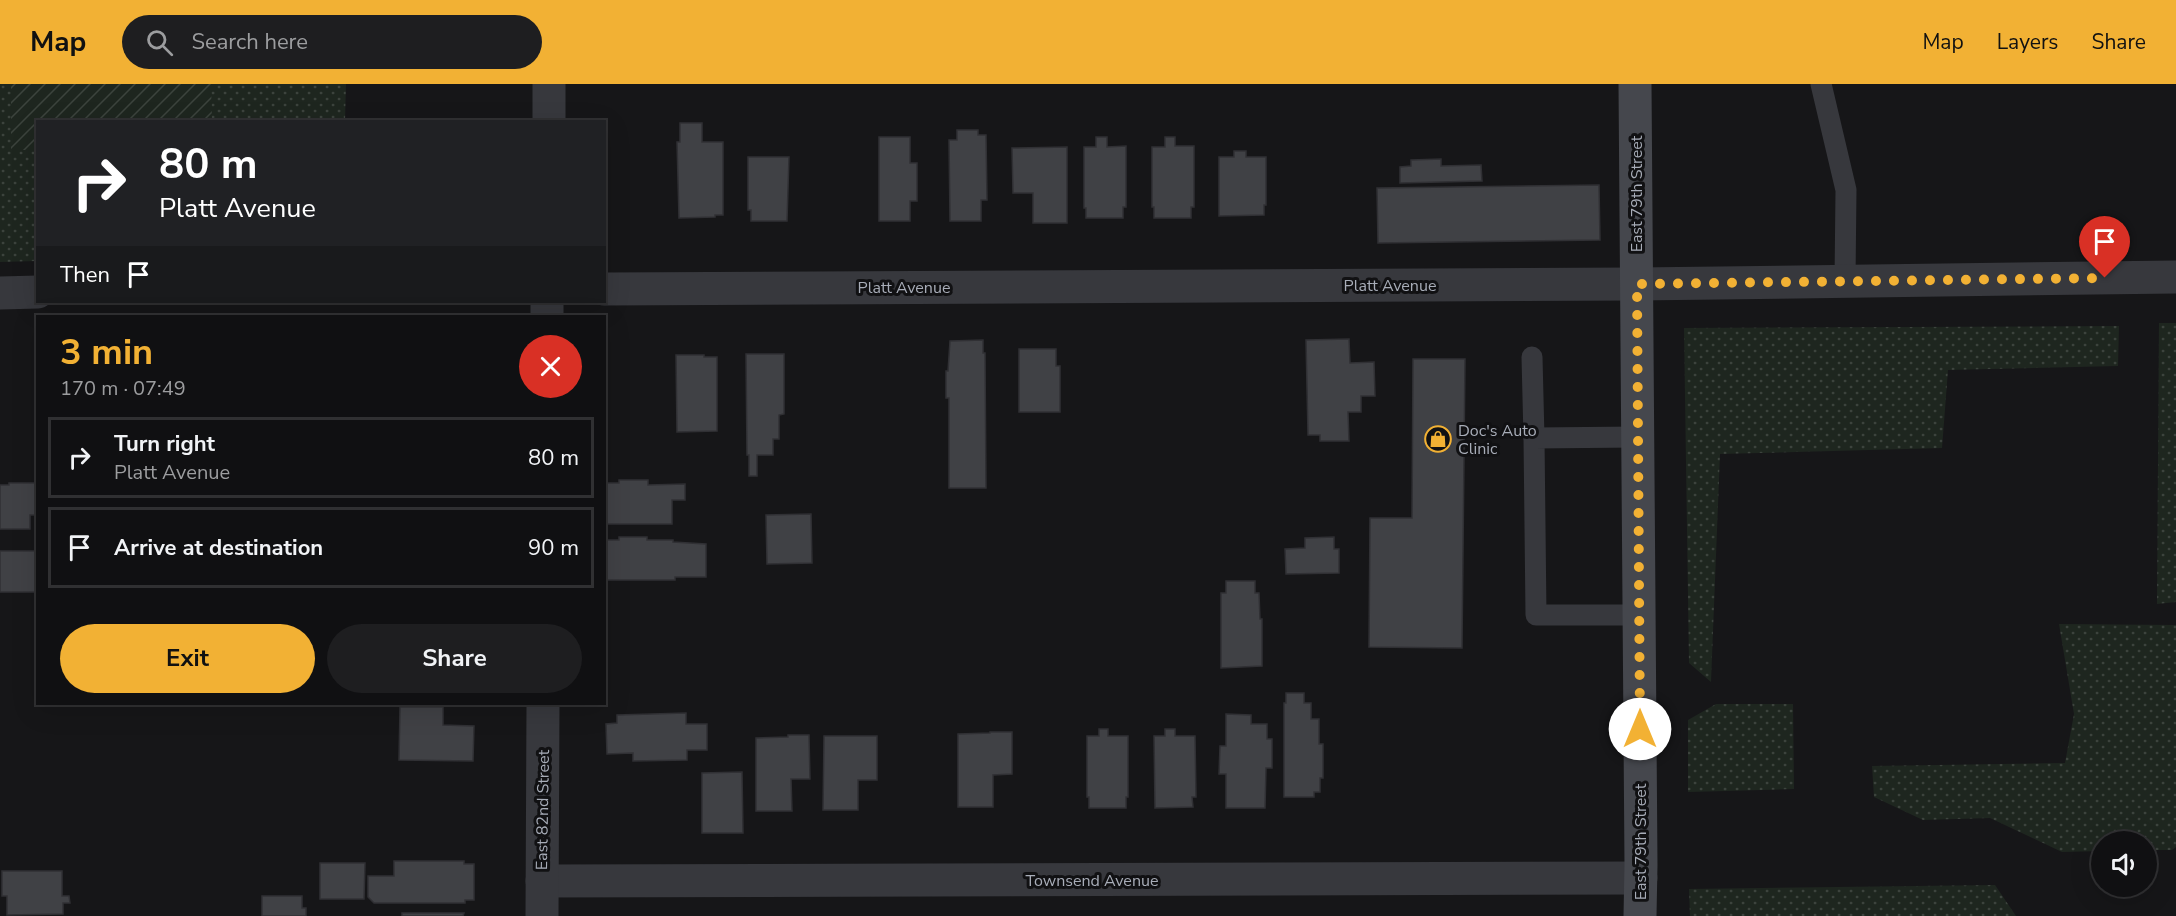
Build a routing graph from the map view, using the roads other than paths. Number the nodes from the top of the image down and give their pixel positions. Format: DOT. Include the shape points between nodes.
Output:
graph roads {
  1 [pos="549,84"];
  2 [pos="1635,84"];
  3 [pos="1821,84"];
  4 [pos="549,120"];
  5 [pos="2176,277"];
  6 [pos="1845,281"];
  7 [pos="1637,284"];
  8 [pos="606,289"];
  9 [pos="0,292"];
  10 [pos="36,292"];
  11 [pos="1532,357"];
  12 [pos="1638,436"];
  13 [pos="1534,438"];
  14 [pos="1640,615"];
  15 [pos="543,705"];
  16 [pos="1641,878"];
  17 [pos="542,881"];
  18 [pos="542,916"];
  19 [pos="1640,916"];
  1 -- 4 [label="street"];
  2 -- 7 [label="main road, East 79th Street"];
  3 -- 6 [label="lane" via="1846,190"];
  5 -- 6 [label="street, Platt Avenue"];
  6 -- 7 [label="street, Platt Avenue"];
  7 -- 8 [label="street, Platt Avenue"];
  7 -- 12 [label="main road, East 79th Street"];
  9 -- 10 [label="street"];
  11 -- 13 [label="lane"];
  12 -- 13 [label="lane"];
  12 -- 14 [label="main road, East 79th Street"];
  13 -- 14 [label="lane" via="1536,615"];
  14 -- 16 [label="main road, East 79th Street"];
  15 -- 17 [label="street, East 82nd Street"];
  16 -- 17 [label="street, Townsend Avenue"];
  16 -- 19 [label="main road, East 79th Street"];
  17 -- 18 [label="street, East 82nd Street"];
}
